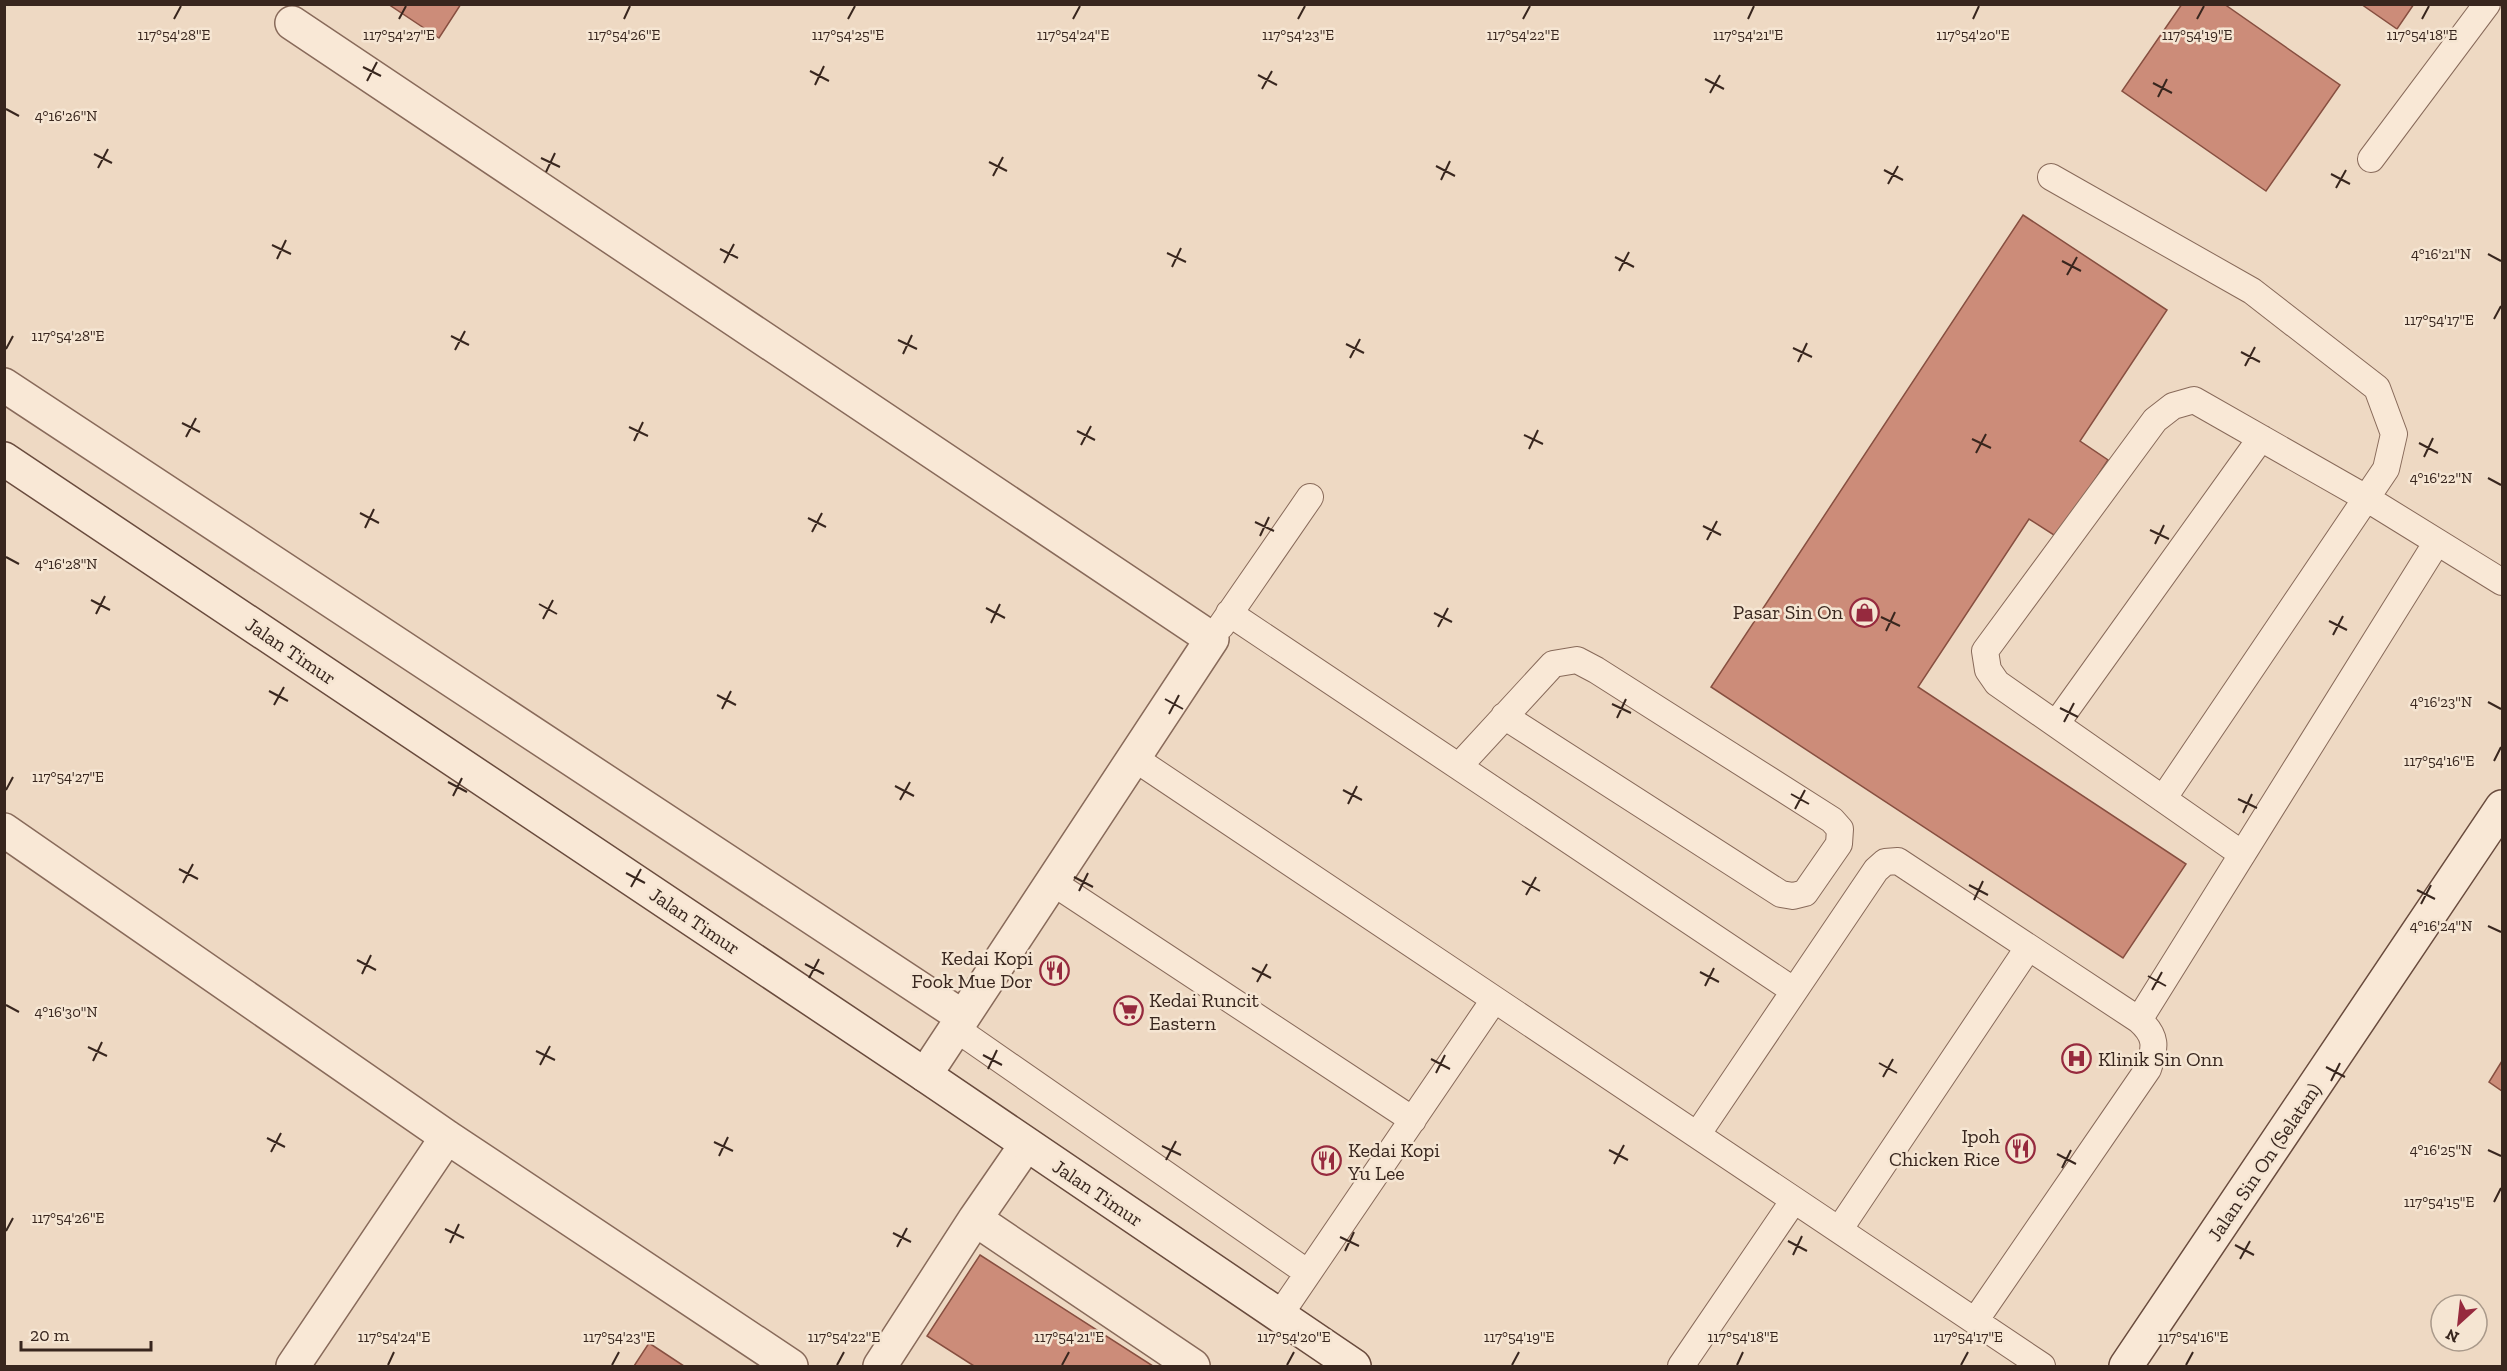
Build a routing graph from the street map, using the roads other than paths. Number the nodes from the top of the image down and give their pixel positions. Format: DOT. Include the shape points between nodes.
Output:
graph roads {
  1 [pos="2487,4"];
  2 [pos="291,23"];
  3 [pos="2371,159"];
  4 [pos="2051,177"];
  5 [pos="4,385"];
  6 [pos="2261,438"];
  7 [pos="4,459"];
  8 [pos="1310,497"];
  9 [pos="2366,498"];
  10 [pos="2437,542"];
  11 [pos="2502,582"];
  12 [pos="1221,626"];
  13 [pos="1504,716"];
  14 [pos="2056,724"];
  15 [pos="1134,758"];
  16 [pos="1459,766"];
  17 [pos="2163,799"];
  18 [pos="2502,807"];
  19 [pos="4,830"];
  20 [pos="2242,854"];
  21 [pos="1052,882"];
  22 [pos="2028,948"];
  23 [pos="1793,990"];
  24 [pos="1494,1000"];
  25 [pos="2139,1020"];
  26 [pos="959,1023"];
  27 [pos="925,1075"];
  28 [pos="1413,1120"];
  29 [pos="1697,1135"];
  30 [pos="447,1137"];
  31 [pos="1026,1145"];
  32 [pos="1794,1200"];
  33 [pos="975,1219"];
  34 [pos="1839,1230"];
  35 [pos="1308,1273"];
  36 [pos="1279,1316"];
  37 [pos="1975,1321"];
  38 [pos="885,1365"];
  39 [pos="293,1366"];
  40 [pos="791,1366"];
  41 [pos="1193,1366"];
  42 [pos="1354,1366"];
  43 [pos="1681,1366"];
  44 [pos="2042,1366"];
  45 [pos="2126,1366"];
  1 -- 3 [label="lane"];
  2 -- 12 [label="street"];
  4 -- 9 [label="lane" via="2252,291 2377,388 2394,434 2386,469"];
  5 -- 26 [label="street"];
  6 -- 9 [label="lane"];
  6 -- 14 [label="lane"];
  6 -- 14 [label="lane" via="2194,400 2172,406 2155,420 1985,651 1988,670 1997,683"];
  7 -- 27 [label="street, Jalan Timur"];
  8 -- 12 [label="lane"];
  9 -- 10 [label="lane"];
  9 -- 17 [label="lane"];
  10 -- 11 [label="lane"];
  10 -- 20 [label="lane"];
  12 -- 15 [label="street"];
  12 -- 16 [label="lane"];
  13 -- 13 [label="lane" via="1553,664 1577,660 1832,820 1840,829 1839,844 1805,893 1781,894"];
  13 -- 16 [label="lane"];
  14 -- 17 [label="lane"];
  15 -- 21 [label="street"];
  15 -- 24 [label="lane"];
  16 -- 23 [label="lane"];
  17 -- 20 [label="lane"];
  18 -- 45 [label="street, Jalan Sin On (Selatan)"];
  19 -- 30 [label="street"];
  20 -- 25 [label="lane"];
  21 -- 26 [label="street"];
  21 -- 28 [label="lane"];
  22 -- 23 [label="lane" via="1898,861 1885,862"];
  22 -- 25 [label="lane"];
  22 -- 34 [label="lane"];
  23 -- 29 [label="lane"];
  24 -- 28 [label="lane"];
  24 -- 29 [label="lane"];
  25 -- 37 [label="lane" via="2151,1031 2154,1052 2148,1068"];
  26 -- 27 [label="street"];
  26 -- 35 [label="lane"];
  27 -- 31 [label="street, Jalan Timur"];
  28 -- 35 [label="lane"];
  29 -- 32 [label="lane"];
  30 -- 39 [label="street"];
  30 -- 40 [label="street"];
  31 -- 33 [label="street"];
  31 -- 36 [label="street, Jalan Timur"];
  32 -- 34 [label="lane"];
  32 -- 43 [label="lane"];
  33 -- 38 [label="street"];
  33 -- 41 [label="street"];
  34 -- 37 [label="lane"];
  35 -- 36 [label="lane"];
  36 -- 42 [label="street, Jalan Timur"];
  37 -- 44 [label="lane"];
}
